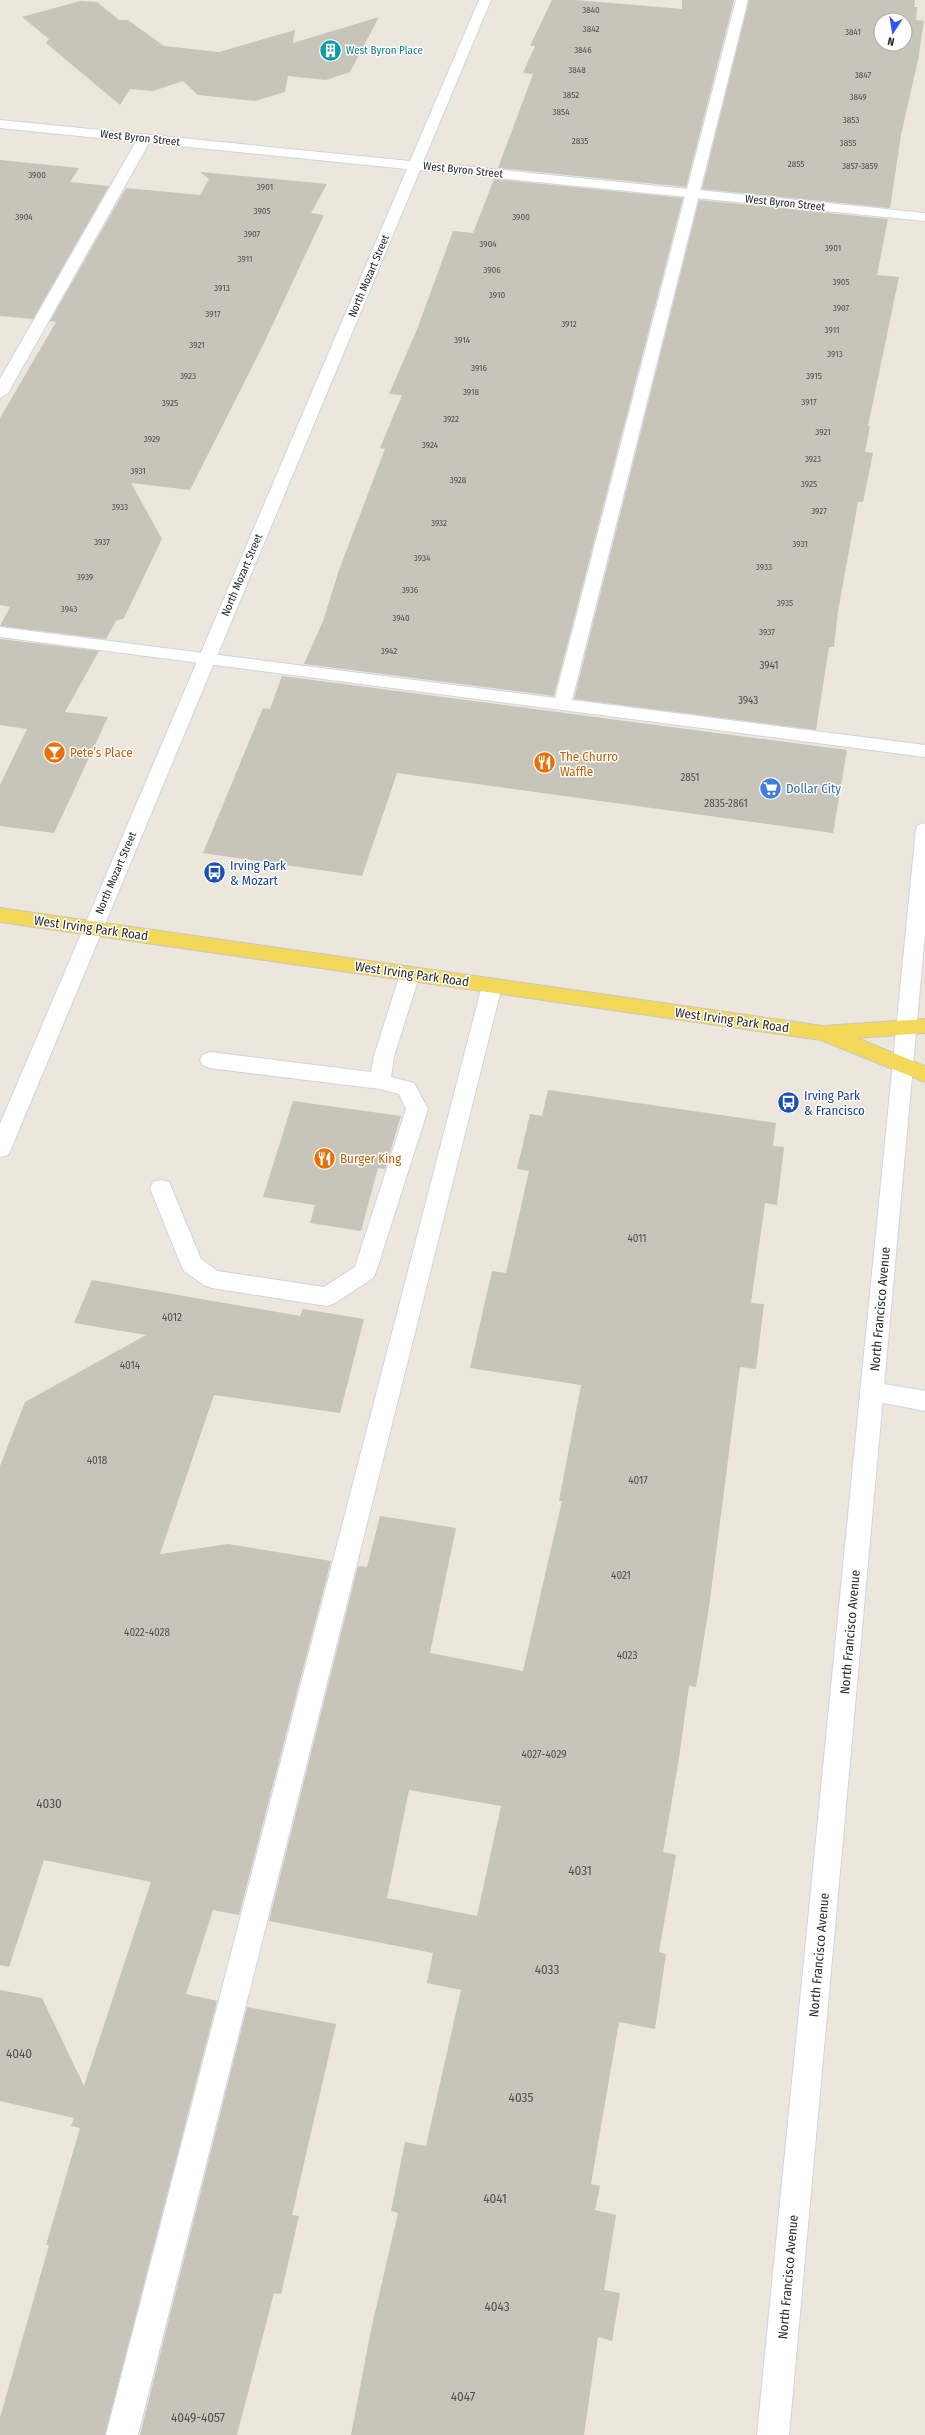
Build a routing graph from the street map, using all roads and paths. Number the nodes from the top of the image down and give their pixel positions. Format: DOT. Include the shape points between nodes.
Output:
graph roads {
  1 [pos="485,0"];
  2 [pos="742,0"];
  3 [pos="0,124"];
  4 [pos="145,138"];
  5 [pos="416,166"];
  6 [pos="693,193"];
  7 [pos="925,217"];
  8 [pos="0,393"];
  9 [pos="0,632"];
  10 [pos="207,659"];
  11 [pos="562,704"];
  12 [pos="925,751"];
  13 [pos="925,829"];
  14 [pos="0,915"];
  15 [pos="92,928"];
  16 [pos="410,974"];
  17 [pos="492,986"];
  18 [pos="916,1026"];
  19 [pos="823,1033"];
  20 [pos="210,1060"];
  21 [pos="914,1070"];
  22 [pos="380,1081"];
  23 [pos="0,1149"];
  24 [pos="161,1188"];
  25 [pos="872,1392"];
  26 [pos="925,1401"];
  27 [pos="122,2435"];
  28 [pos="773,2435"];
  1 -- 5 [label="street, North Mozart Street"];
  2 -- 6 [label="street"];
  3 -- 4 [label="street, West Byron Street"];
  4 -- 5 [label="street, West Byron Street"];
  4 -- 8 [label="street"];
  5 -- 6 [label="street, West Byron Street"];
  5 -- 10 [label="street, North Mozart Street"];
  6 -- 7 [label="street, West Byron Street"];
  6 -- 11 [label="street"];
  9 -- 10 [label="street"];
  10 -- 11 [label="street"];
  10 -- 15 [label="street, North Mozart Street"];
  11 -- 12 [label="street"];
  13 -- 18 [label="street, North Francisco Avenue"];
  14 -- 15 [label="main road, West Irving Park Road"];
  15 -- 16 [label="main road, West Irving Park Road"];
  15 -- 23 [label="street, North Mozart Street"];
  16 -- 17 [label="main road, West Irving Park Road"];
  16 -- 22 [label="street" via="384,1056"];
  17 -- 19 [label="main road, West Irving Park Road"];
  17 -- 27 [label="street"];
  18 -- 19 [label="main road, West Irving Park Road"];
  18 -- 21 [label="street, North Francisco Avenue"];
  19 -- 21 [label="main road, West Irving Park Road"];
  20 -- 22 [label="street"];
  21 -- 25 [label="street, North Francisco Avenue"];
  22 -- 24 [label="street" via="407,1089 417,1109 365,1272 327,1297 212,1279 192,1265"];
  25 -- 26 [label="street"];
  25 -- 28 [label="street, North Francisco Avenue"];
}
